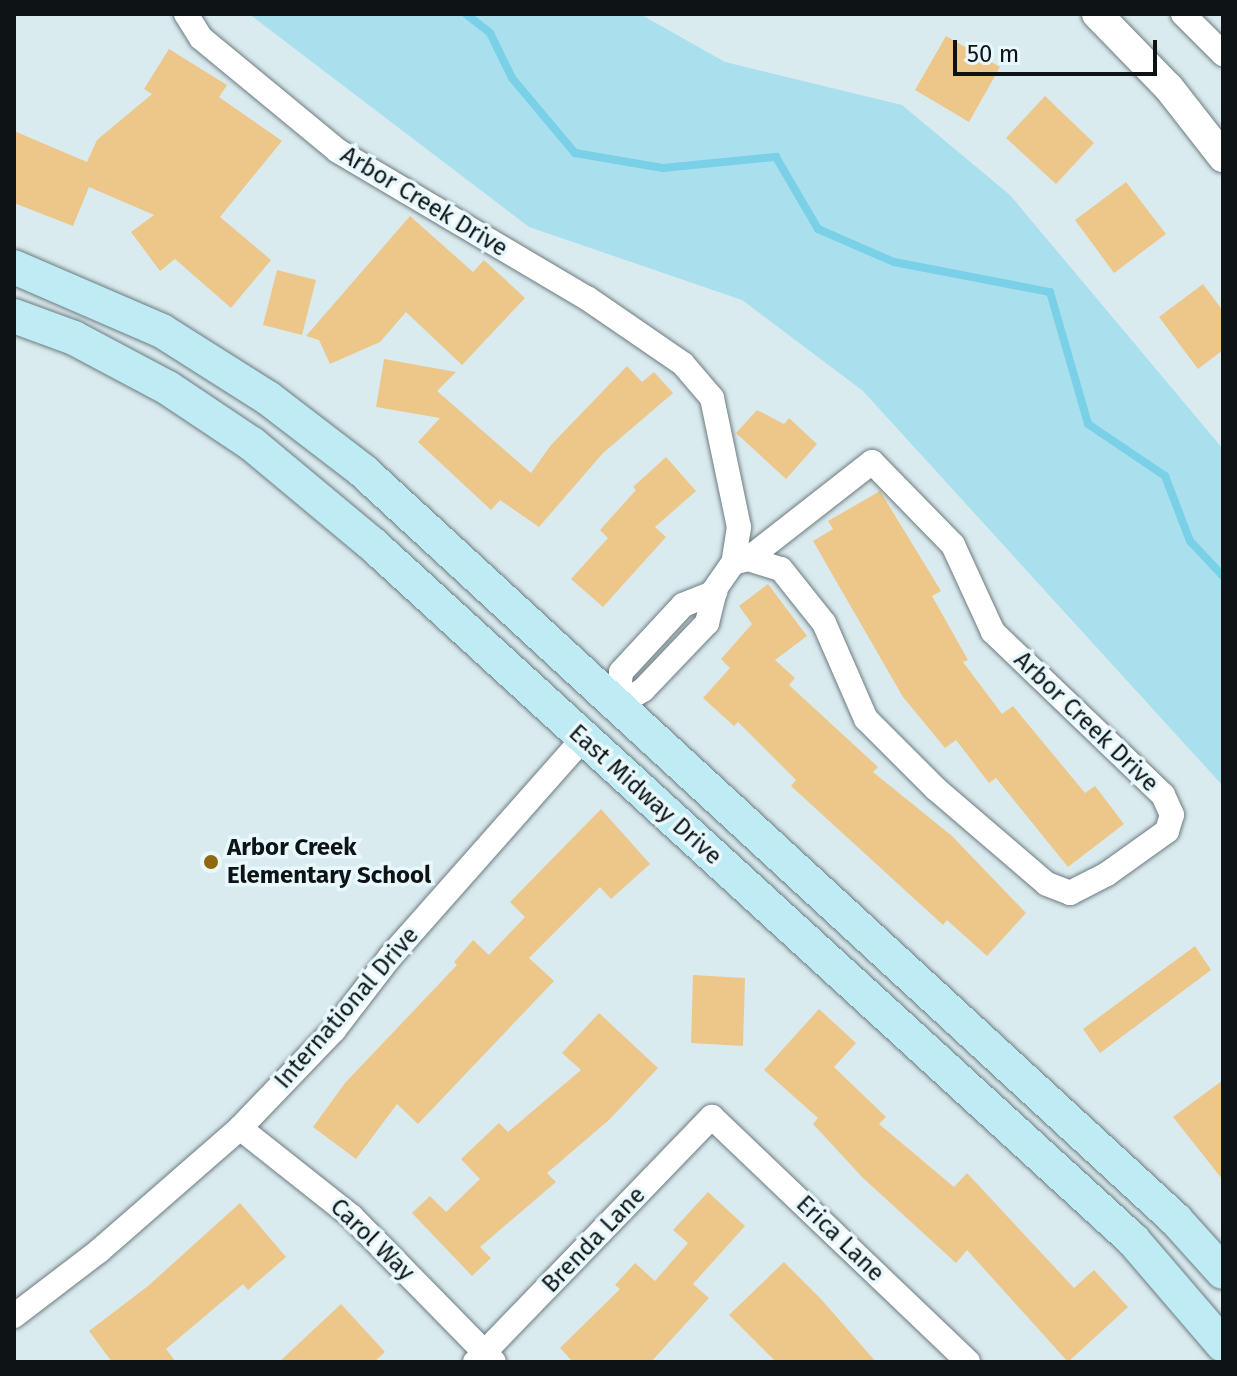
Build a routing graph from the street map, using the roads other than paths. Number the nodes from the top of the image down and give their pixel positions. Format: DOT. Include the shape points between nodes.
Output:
graph roads {
  1 [pos="186,14"];
  2 [pos="1097,14"];
  3 [pos="1183,14"];
  4 [pos="1223,54"];
  5 [pos="1223,157"];
  6 [pos="14,267"];
  7 [pos="14,316"];
  8 [pos="740,561"];
  9 [pos="617,706"];
  10 [pos="583,739"];
  11 [pos="712,1117"];
  12 [pos="240,1128"];
  13 [pos="1223,1272"];
  14 [pos="14,1316"];
  15 [pos="1223,1345"];
  16 [pos="485,1359"];
  17 [pos="968,1362"];
  1 -- 8 [label="street, Arbor Creek Drive" via="201,38 338,151 587,298 683,364 712,398 739,527"];
  2 -- 5 [label="street" via="1169,88"];
  3 -- 4 [label="street"];
  6 -- 9 [label="main road, East Midway Drive" via="162,331 268,398 363,471"];
  7 -- 10 [label="main road, East Midway Drive" via="74,338 168,388 252,444 371,543"];
  8 -- 8 [label="street, Arbor Creek Drive" via="781,569 824,623 866,719 936,789 1047,884 1070,893 1167,831 1172,815 1163,795 993,632 953,545 872,462"];
  8 -- 9 [label="street" via="712,593 707,623 643,690"];
  9 -- 10 [label="main road"];
  9 -- 13 [label="main road, East Midway Drive" via="1176,1220"];
  10 -- 12 [label="street, International Drive" via="390,957 334,1030"];
  10 -- 15 [label="main road, East Midway Drive" via="1133,1240"];
  11 -- 16 [label="street, Brenda Lane"];
  11 -- 17 [label="street, Erica Lane"];
  12 -- 14 [label="street, International Drive" via="99,1251"];
  12 -- 16 [label="street, Carol Way" via="351,1216"];
}
